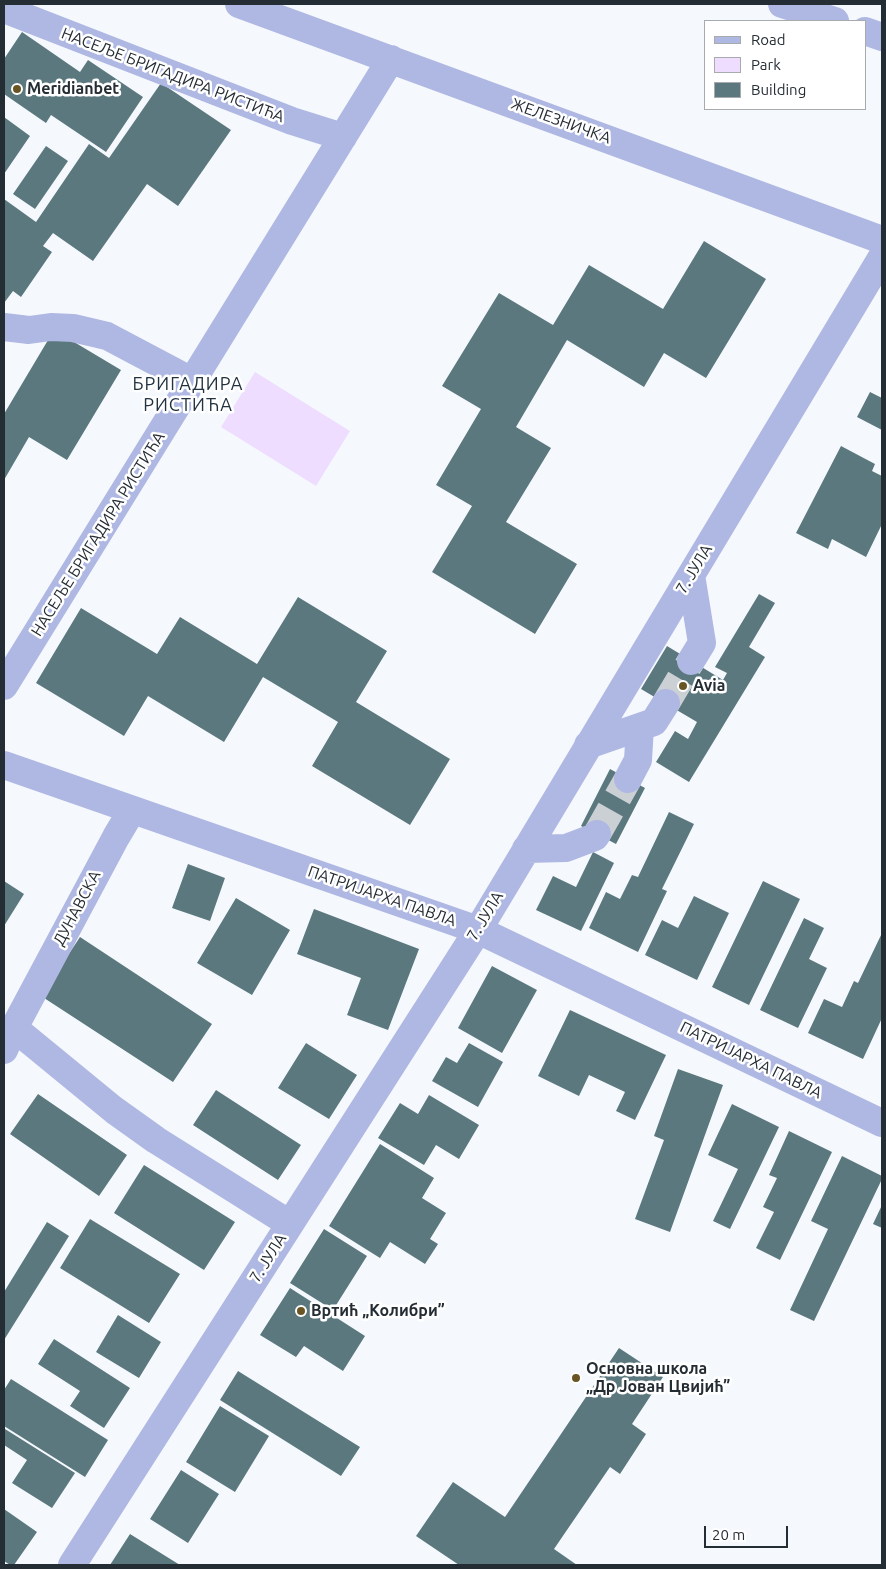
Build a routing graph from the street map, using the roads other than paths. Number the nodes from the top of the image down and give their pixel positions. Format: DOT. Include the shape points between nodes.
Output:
graph roads {
  1 [pos="239,4"];
  2 [pos="782,4"];
  3 [pos="4,9"];
  4 [pos="832,20"];
  5 [pos="866,31"];
  6 [pos="882,37"];
  7 [pos="391,59"];
  8 [pos="343,137"];
  9 [pos="882,240"];
  10 [pos="882,256"];
  11 [pos="4,327"];
  12 [pos="192,381"];
  13 [pos="690,575"];
  14 [pos="691,661"];
  15 [pos="4,686"];
  16 [pos="666,703"];
  17 [pos="640,727"];
  18 [pos="588,745"];
  19 [pos="4,765"];
  20 [pos="628,779"];
  21 [pos="132,810"];
  22 [pos="597,834"];
  23 [pos="526,849"];
  24 [pos="478,930"];
  25 [pos="11,1021"];
  26 [pos="882,1123"];
  27 [pos="290,1224"];
  28 [pos="72,1565"];
  1 -- 7 [label="street, ЖЕЛЕЗНИЧКА"];
  2 -- 4 [label="street"];
  3 -- 8 [label="street, НАСЕЉЕ БРИГАДИРА РИСТИЋА" via="292,121"];
  5 -- 6 [label="street"];
  7 -- 8 [label="street, НАСЕЉЕ БРИГАДИРА РИСТИЋА"];
  7 -- 9 [label="street, ЖЕЛЕЗНИЧКА"];
  8 -- 12 [label="street, НАСЕЉЕ БРИГАДИРА РИСТИЋА"];
  10 -- 13 [label="street, 7. ЈУЛА"];
  11 -- 12 [label="street" via="29,330 73,328 107,336"];
  12 -- 15 [label="street, НАСЕЉЕ БРИГАДИРА РИСТИЋА"];
  13 -- 14 [label="street" via="702,643"];
  13 -- 18 [label="street, 7. ЈУЛА"];
  16 -- 17 [label="street" via="654,722"];
  17 -- 18 [label="street"];
  17 -- 20 [label="street" via="638,760"];
  18 -- 23 [label="street, 7. ЈУЛА"];
  19 -- 21 [label="street, ПАТРИЈАРХА ПАВЛА"];
  21 -- 24 [label="street, ПАТРИЈАРХА ПАВЛА"];
  21 -- 25 [label="street, ДУНАВСКА"];
  22 -- 23 [label="street" via="566,848"];
  23 -- 24 [label="street, 7. ЈУЛА"];
  24 -- 26 [label="street, ПАТРИЈАРХА ПАВЛА"];
  24 -- 27 [label="street, 7. ЈУЛА"];
  25 -- 27 [label="street" via="121,1115"];
  27 -- 28 [label="street, 7. ЈУЛА"];
}
